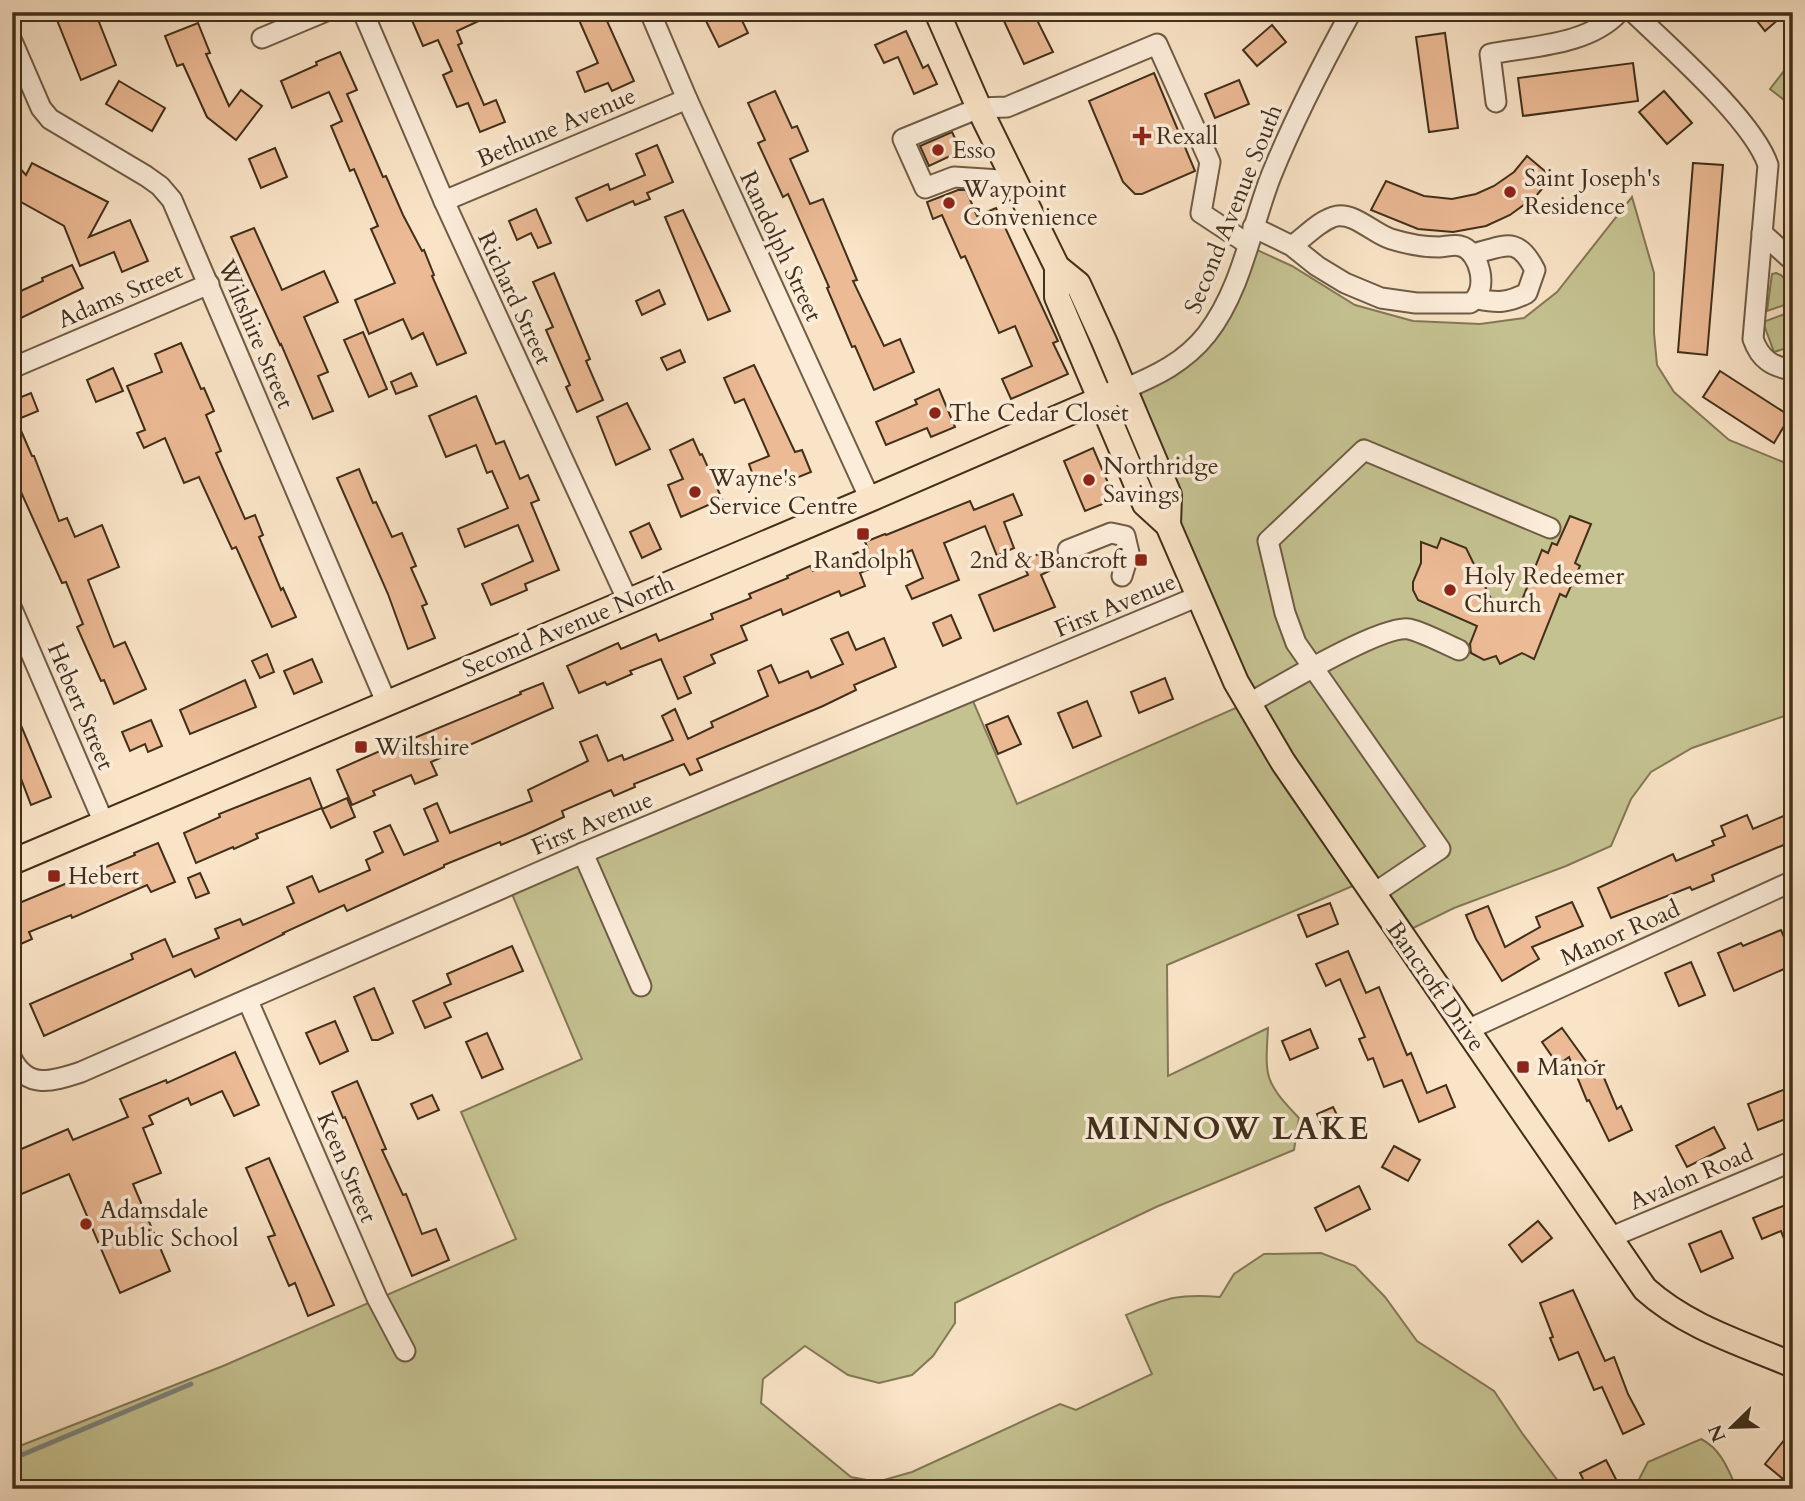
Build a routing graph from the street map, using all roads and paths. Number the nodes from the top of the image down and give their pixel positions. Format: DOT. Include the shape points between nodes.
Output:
graph roads {
  1 [pos="324,12"];
  2 [pos="363,12"];
  3 [pos="650,12"];
  4 [pos="937,12"];
  5 [pos="1351,12"];
  6 [pos="1619,12"];
  7 [pos="1633,12"];
  8 [pos="262,38"];
  9 [pos="12,41"];
  10 [pos="687,99"];
  11 [pos="1496,103"];
  12 [pos="979,108"];
  13 [pos="1015,181"];
  14 [pos="443,201"];
  15 [pos="1762,233"];
  16 [pos="1250,236"];
  17 [pos="1292,246"];
  18 [pos="1472,254"];
  19 [pos="1793,261"];
  20 [pos="1057,267"];
  21 [pos="208,284"];
  22 [pos="1478,299"];
  23 [pos="12,368"];
  24 [pos="1793,370"];
  25 [pos="1124,389"];
  26 [pos="1100,399"];
  27 [pos="870,499"];
  28 [pos="1167,525"];
  29 [pos="1550,528"];
  30 [pos="1068,550"];
  31 [pos="1122,576"];
  32 [pos="1199,596"];
  33 [pos="628,601"];
  34 [pos="12,609"];
  35 [pos="1459,650"];
  36 [pos="1312,668"];
  37 [pos="387,704"];
  38 [pos="1248,704"];
  39 [pos="104,823"];
  40 [pos="583,853"];
  41 [pos="12,862"];
  42 [pos="1793,881"];
  43 [pos="1373,894"];
  44 [pos="641,986"];
  45 [pos="248,1001"];
  46 [pos="1467,1030"];
  47 [pos="12,1059"];
  48 [pos="1793,1161"];
  49 [pos="1609,1238"];
  50 [pos="405,1350"];
  51 [pos="1793,1365"];
  1 -- 8 [label="street"];
  2 -- 14 [label="street, Richard Street"];
  3 -- 10 [label="street, Randolph Street"];
  4 -- 12 [label="main road, Bancroft Drive"];
  5 -- 16 [label="street, Second Avenue South" via="1284,145"];
  6 -- 11 [label="street" via="1591,33 1490,54"];
  7 -- 15 [label="street" via="1717,95 1758,144 1768,166"];
  9 -- 21 [label="street, Wiltshire Street" via="50,119 160,186 172,200"];
  10 -- 14 [label="street, Bethune Avenue"];
  10 -- 27 [label="street, Randolph Street"];
  12 -- 13 [label="main road, Bancroft Drive"];
  12 -- 13 [label="street" via="903,139 925,188 954,177"];
  12 -- 16 [label="street" via="1007,107 1157,44 1210,162 1201,214"];
  13 -- 20 [label="main road, Bancroft Drive"];
  14 -- 33 [label="street, Richard Street"];
  15 -- 19 [label="street"];
  15 -- 24 [label="street" via="1753,339 1768,363"];
  16 -- 17 [label="street"];
  16 -- 25 [label="street, Second Avenue South" via="1231,290 1209,332 1162,373"];
  17 -- 18 [label="street" via="1337,216 1349,217 1381,236 1412,246 1461,246"];
  17 -- 22 [label="street" via="1345,283 1381,298 1416,303"];
  18 -- 22 [label="street" via="1480,270"];
  18 -- 22 [label="street" via="1504,244 1518,247 1535,270 1527,293 1516,299 1495,303"];
  20 -- 25 [label="main road, Bancroft Drive" via="1078,284"];
  20 -- 26 [label="main road, Bancroft Drive" via="1057,297"];
  21 -- 23 [label="street, Adams Street"];
  21 -- 37 [label="street, Wiltshire Street"];
  25 -- 26 [label="main road, Second Avenue North"];
  25 -- 28 [label="main road, Bancroft Drive" via="1169,495"];
  26 -- 27 [label="main road, Second Avenue North"];
  26 -- 28 [label="main road, Bancroft Drive" via="1145,504"];
  27 -- 33 [label="main road, Second Avenue North"];
  28 -- 32 [label="main road, Bancroft Drive"];
  29 -- 36 [label="street" via="1364,450 1268,541 1285,612 1296,643"];
  30 -- 31 [label="street" via="1111,533 1125,536 1129,553"];
  32 -- 38 [label="main road, Bancroft Drive"];
  32 -- 40 [label="street, First Avenue"];
  33 -- 37 [label="main road, Second Avenue North"];
  34 -- 39 [label="street, Hebert Street"];
  35 -- 36 [label="street" via="1398,629"];
  36 -- 38 [label="street"];
  36 -- 43 [label="street" via="1440,849"];
  37 -- 39 [label="main road, Second Avenue North"];
  38 -- 43 [label="main road, Bancroft Drive"];
  39 -- 41 [label="main road, Second Avenue North"];
  40 -- 44 [label="street"];
  40 -- 45 [label="street, First Avenue"];
  42 -- 46 [label="street, Manor Road"];
  43 -- 46 [label="main road, Bancroft Drive"];
  45 -- 47 [label="street, First Avenue" via="55,1081 36,1080 19,1072"];
  45 -- 50 [label="street, Keen Street" via="377,1298"];
  46 -- 49 [label="main road, Bancroft Drive"];
  48 -- 49 [label="street, Avalon Road"];
  49 -- 51 [label="main road, Bancroft Drive" via="1645,1289 1661,1303 1735,1343"];
}
